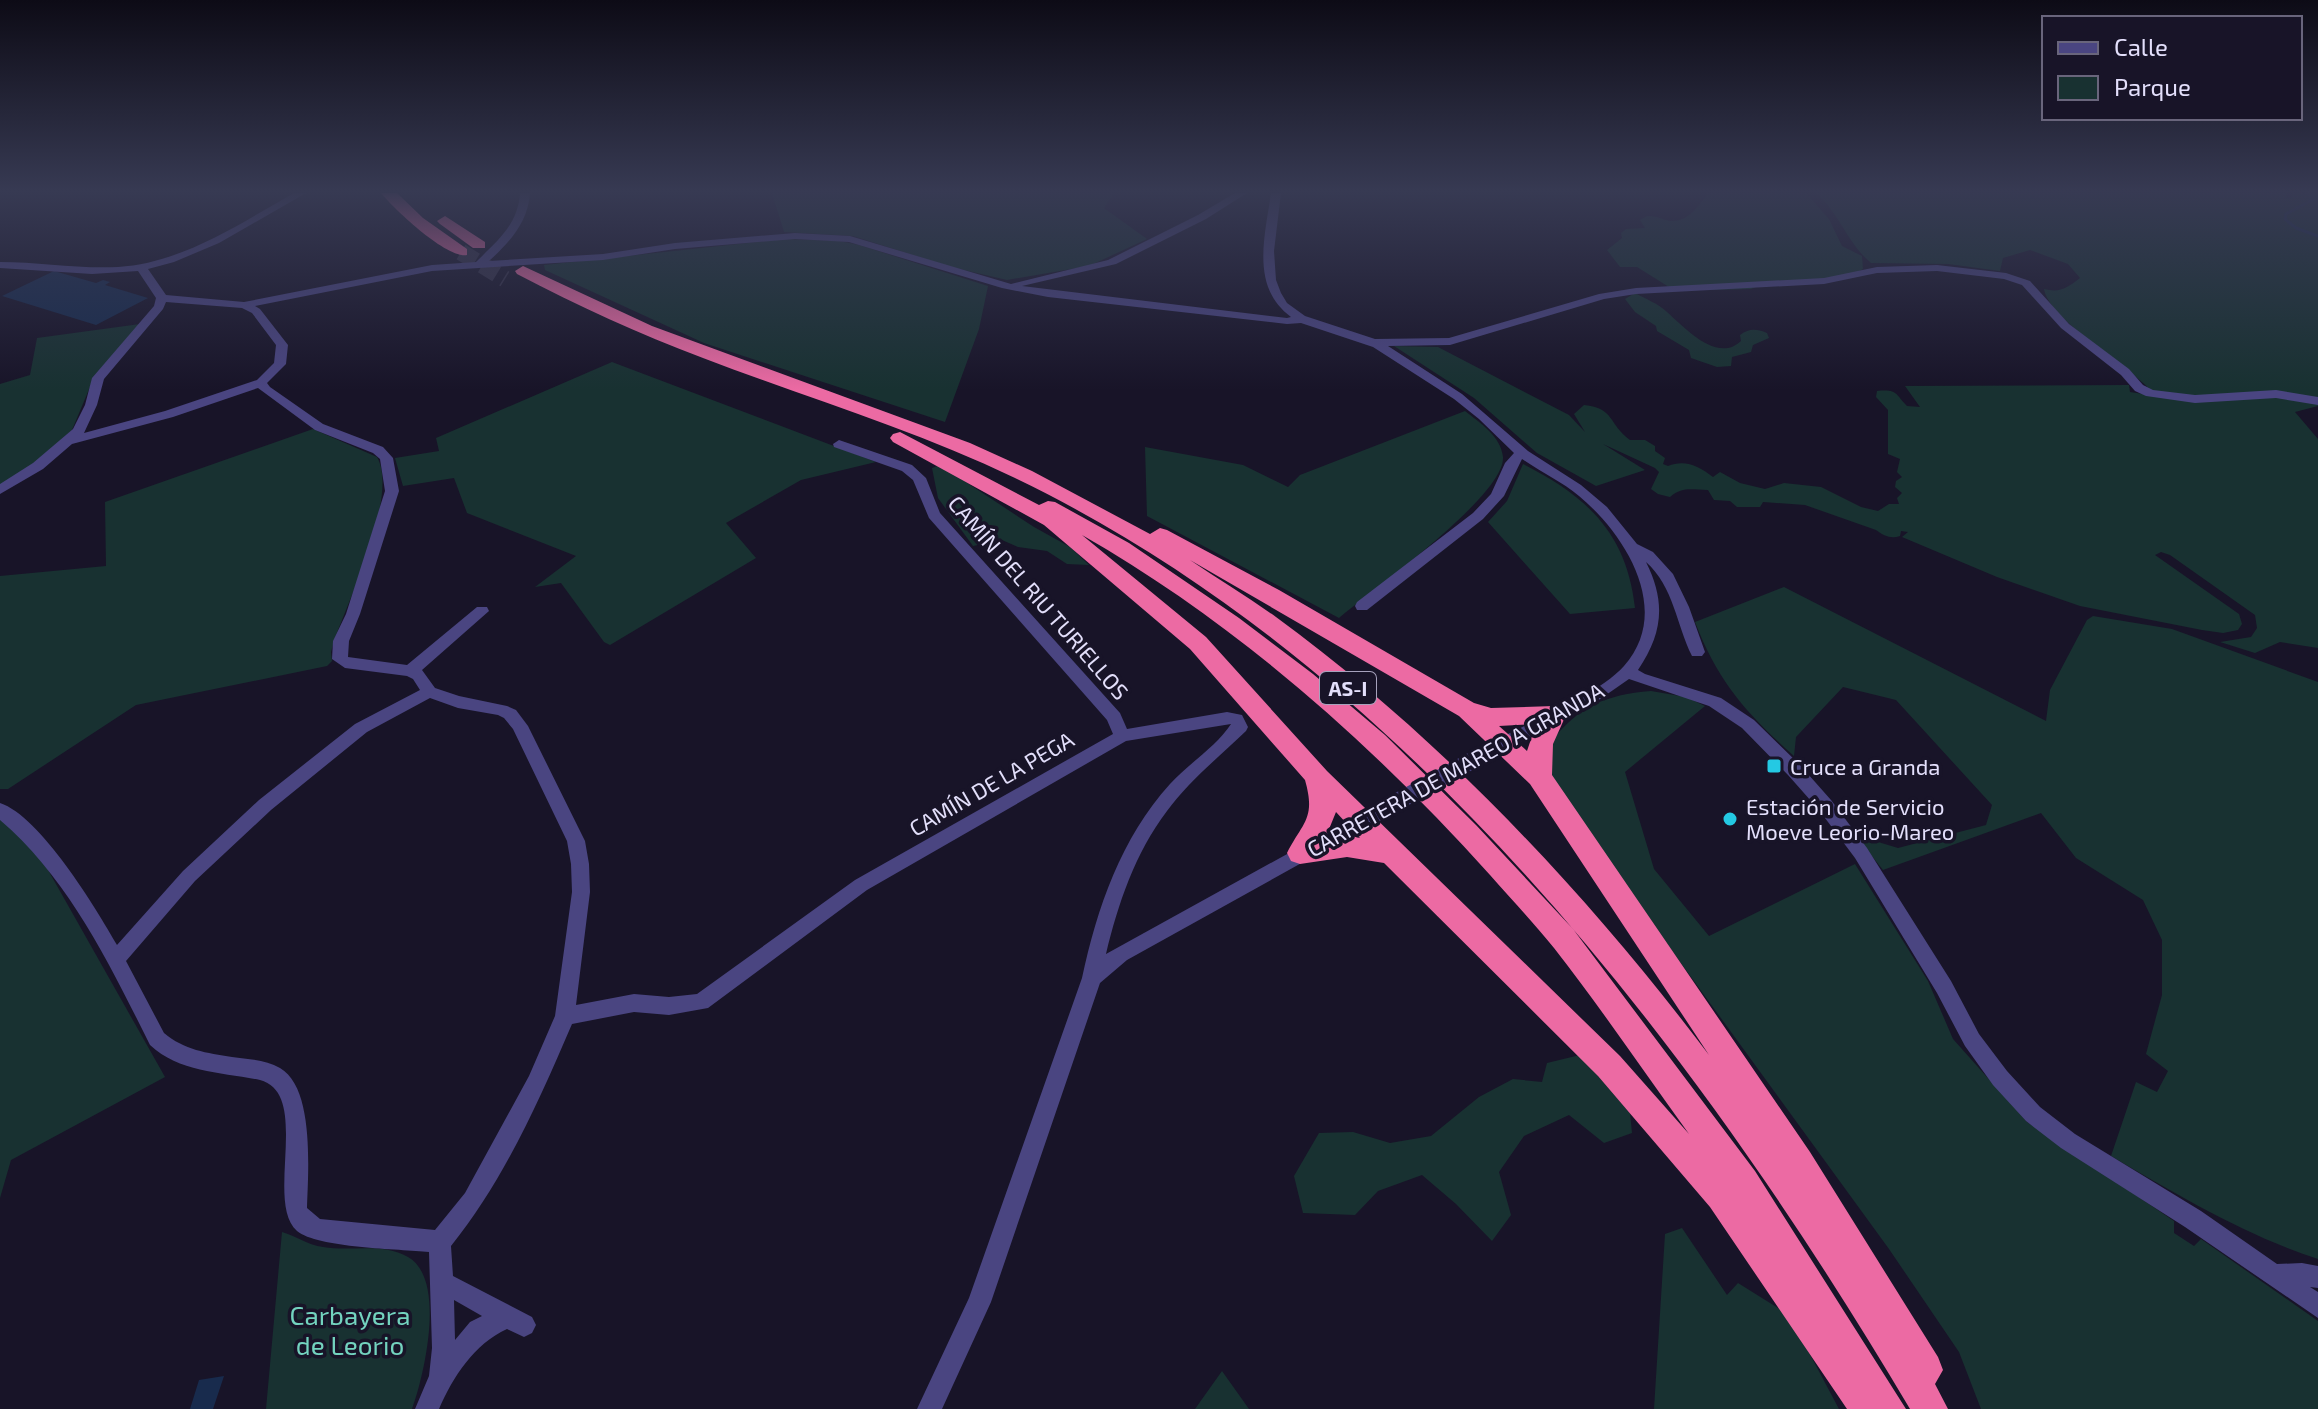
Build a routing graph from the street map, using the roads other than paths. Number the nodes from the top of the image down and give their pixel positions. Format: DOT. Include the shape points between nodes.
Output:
graph roads {
  1 [pos="168,259"];
  2 [pos="486,259"];
  3 [pos="567,259"];
  4 [pos="912,259"];
  5 [pos="1118,259"];
  6 [pos="1268,259"];
  7 [pos="481,263"];
  8 [pos="0,265"];
  9 [pos="141,267"];
  10 [pos="514,275"];
  11 [pos="1006,286"];
  12 [pos="162,298"];
  13 [pos="244,305"];
  14 [pos="1306,319"];
  15 [pos="1374,343"];
  16 [pos="261,383"];
  17 [pos="2318,401"];
  18 [pos="91,405"];
  19 [pos="123,425"];
  20 [pos="907,432"];
  21 [pos="69,441"];
  22 [pos="839,444"];
  23 [pos="1521,453"];
  24 [pos="0,490"];
  25 [pos="1634,548"];
  26 [pos="1362,606"];
  27 [pos="482,611"];
  28 [pos="1697,652"];
  29 [pos="410,671"];
  30 [pos="1629,671"];
  31 [pos="429,692"];
  32 [pos="1465,709"];
  33 [pos="1554,715"];
  34 [pos="1122,736"];
  35 [pos="1502,744"];
  36 [pos="1317,776"];
  37 [pos="1539,777"];
  38 [pos="0,810"];
  39 [pos="1362,821"];
  40 [pos="1300,853"];
  41 [pos="1392,854"];
  42 [pos="116,959"];
  43 [pos="1103,964"];
  44 [pos="565,1016"];
  45 [pos="440,1242"];
  46 [pos="2276,1275"];
  47 [pos="2318,1277"];
  48 [pos="443,1283"];
  49 [pos="2318,1306"];
  50 [pos="441,1377"];
  51 [pos="427,1409"];
  52 [pos="929,1409"];
  53 [pos="1869,1409"];
  54 [pos="1888,1409"];
  55 [pos="1930,1409"];
  56 [pos="1946,1409"];
  1 -- 9 [label="street"];
  2 -- 7 [label="street"];
  3 -- 7 [label="street"];
  4 -- 11 [label="street"];
  5 -- 11 [label="street"];
  6 -- 14 [label="street, CARRETERA DE MAREO A GRANDA" via="1270,281 1285,307"];
  7 -- 13 [label="street"];
  8 -- 9 [label="street"];
  9 -- 12 [label="street"];
  10 -- 20 [label="highway, AS-I" via="596,325 705,370"];
  11 -- 14 [label="street" via="1112,303"];
  12 -- 13 [label="street"];
  12 -- 18 [label="street" via="98,378"];
  13 -- 16 [label="street" via="256,311 282,345 280,368"];
  14 -- 15 [label="street, CARRETERA DE MAREO A GRANDA"];
  15 -- 17 [label="street" via="1450,341 1636,291 1824,281 1877,270 1937,268 2026,283 2065,326 2150,393 2195,399 2276,394"];
  15 -- 23 [label="street, CARRETERA DE MAREO A GRANDA" via="1466,403"];
  16 -- 19 [label="street"];
  16 -- 29 [label="street" via="319,427 386,458 392,491 338,655 345,663"];
  18 -- 19 [label="street"];
  18 -- 21 [label="street"];
  19 -- 21 [label="street"];
  20 -- 32 [label="highway" via="981,448 1143,527"];
  20 -- 36 [label="highway" via="1063,530 1198,643"];
  20 -- 54 [label="highway, AS-I" via="1121,548 1231,623 1376,742 1467,832 1563,938 1744,1182"];
  20 -- 55 [label="highway, AS-I" via="1027,477 1140,539 1250,611 1408,739 1582,920 1675,1032 1776,1169"];
  21 -- 24 [label="street"];
  22 -- 34 [label="street, CAMÍN DEL RIU TURIELLOS" via="907,468 919,478 934,515 1114,717"];
  23 -- 25 [label="street, CARRETERA DE MAREO A GRANDA" via="1584,493"];
  23 -- 26 [label="street" via="1497,496 1478,516"];
  25 -- 28 [label="street" via="1649,554 1668,575"];
  25 -- 30 [label="street, CARRETERA DE MAREO A GRANDA" via="1653,591 1652,621"];
  27 -- 29 [label="street"];
  29 -- 31 [label="street"];
  30 -- 33 [label="street, CARRETERA DE MAREO A GRANDA"];
  30 -- 46 [label="street" via="1715,702 1748,724 1794,770 1861,853 1972,1040 2033,1114"];
  31 -- 42 [label="street" via="361,728 265,805 189,876"];
  31 -- 44 [label="street" via="510,714 576,841 581,892"];
  32 -- 33 [label="highway" via="1491,717"];
  32 -- 35 [label="highway"];
  33 -- 35 [label="street, CARRETERA DE MAREO A GRANDA"];
  33 -- 37 [label="highway" via="1541,735"];
  34 -- 43 [label="street, CAMÍN DE LA PEGA" via="1227,718 1236,719 1240,727 1175,788 1149,823 1106,919"];
  34 -- 44 [label="street, CAMÍN DE LA PEGA" via="861,885 701,1002 634,1003"];
  35 -- 37 [label="highway"];
  35 -- 39 [label="street, CARRETERA DE MAREO A GRANDA, bridge"];
  36 -- 39 [label="highway"];
  36 -- 40 [label="highway" via="1326,803 1321,825"];
  37 -- 56 [label="highway" via="1799,1163"];
  38 -- 42 [label="street" via="46,854"];
  39 -- 40 [label="street, CARRETERA DE MAREO A GRANDA"];
  39 -- 41 [label="highway"];
  40 -- 41 [label="highway" via="1347,846"];
  40 -- 43 [label="street, CARRETERA DE MAREO A GRANDA"];
  41 -- 53 [label="highway" via="1609,1066 1722,1195"];
  42 -- 45 [label="street" via="166,1048 188,1059 273,1075 287,1086 294,1109 296,1211 305,1223 318,1230"];
  43 -- 52 [label="street" via="979,1302"];
  44 -- 45 [label="street" via="537,1082 473,1201"];
  45 -- 48 [label="street"];
  46 -- 47 [label="street"];
  46 -- 49 [label="street"];
  48 -- 50 [label="street"];
  48 -- 50 [label="street" via="516,1321 478,1330"];
  50 -- 51 [label="street"];
}
